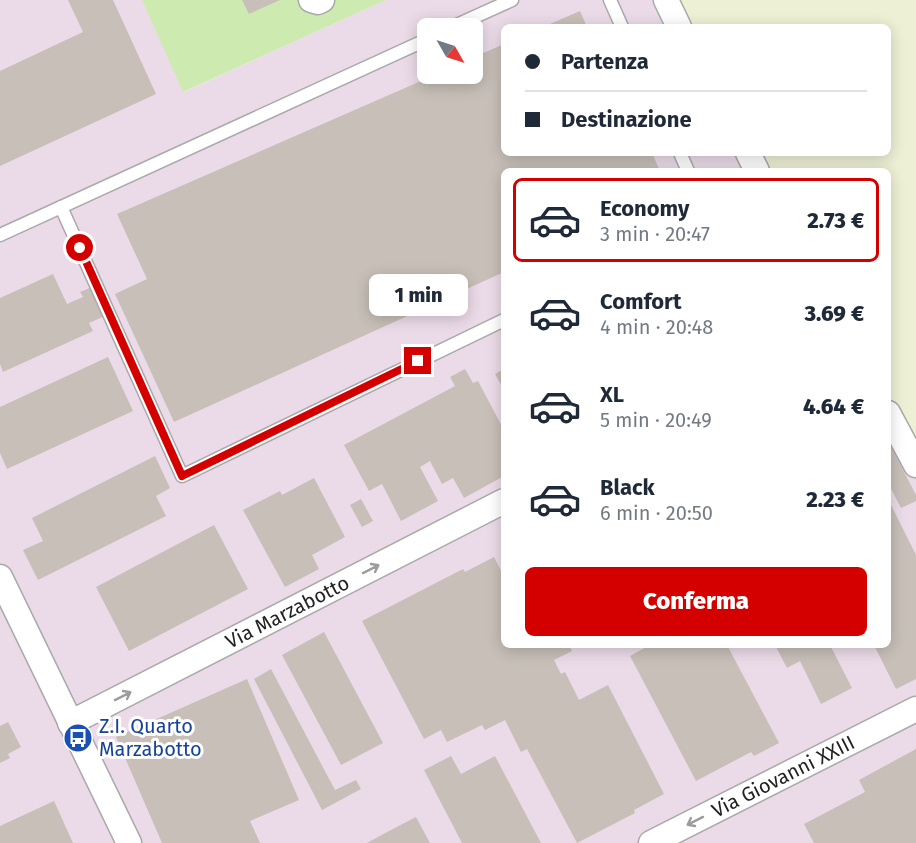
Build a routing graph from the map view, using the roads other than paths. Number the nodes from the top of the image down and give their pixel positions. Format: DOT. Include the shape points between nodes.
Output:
graph roads {
  1 [pos="311,0"];
  2 [pos="322,0"];
  3 [pos="512,0"];
  4 [pos="610,0"];
  5 [pos="666,0"];
  6 [pos="472,18"];
  7 [pos="621,24"];
  8 [pos="678,24"];
  9 [pos="417,44"];
  10 [pos="61,207"];
  11 [pos="0,235"];
  12 [pos="501,321"];
  13 [pos="891,419"];
  14 [pos="916,465"];
  15 [pos="501,503"];
  16 [pos="2,585"];
  17 [pos="916,709"];
  18 [pos="70,723"];
  19 [pos="129,843"];
  20 [pos="651,843"];
  1 -- 2 [label="street"];
  3 -- 6 [label="lane"];
  4 -- 7 [label="lane"];
  5 -- 8 [label="street"];
  9 -- 10 [label="lane"];
  10 -- 11 [label="lane"];
  10 -- 12 [label="lane" via="182,476"];
  13 -- 14 [label="street"];
  18 -- 15 [label="street, Via Marzabotto, one-way"];
  16 -- 18 [label="street"];
  17 -- 20 [label="street, Via Giovanni XXIII, one-way"];
  18 -- 19 [label="street"];
}
